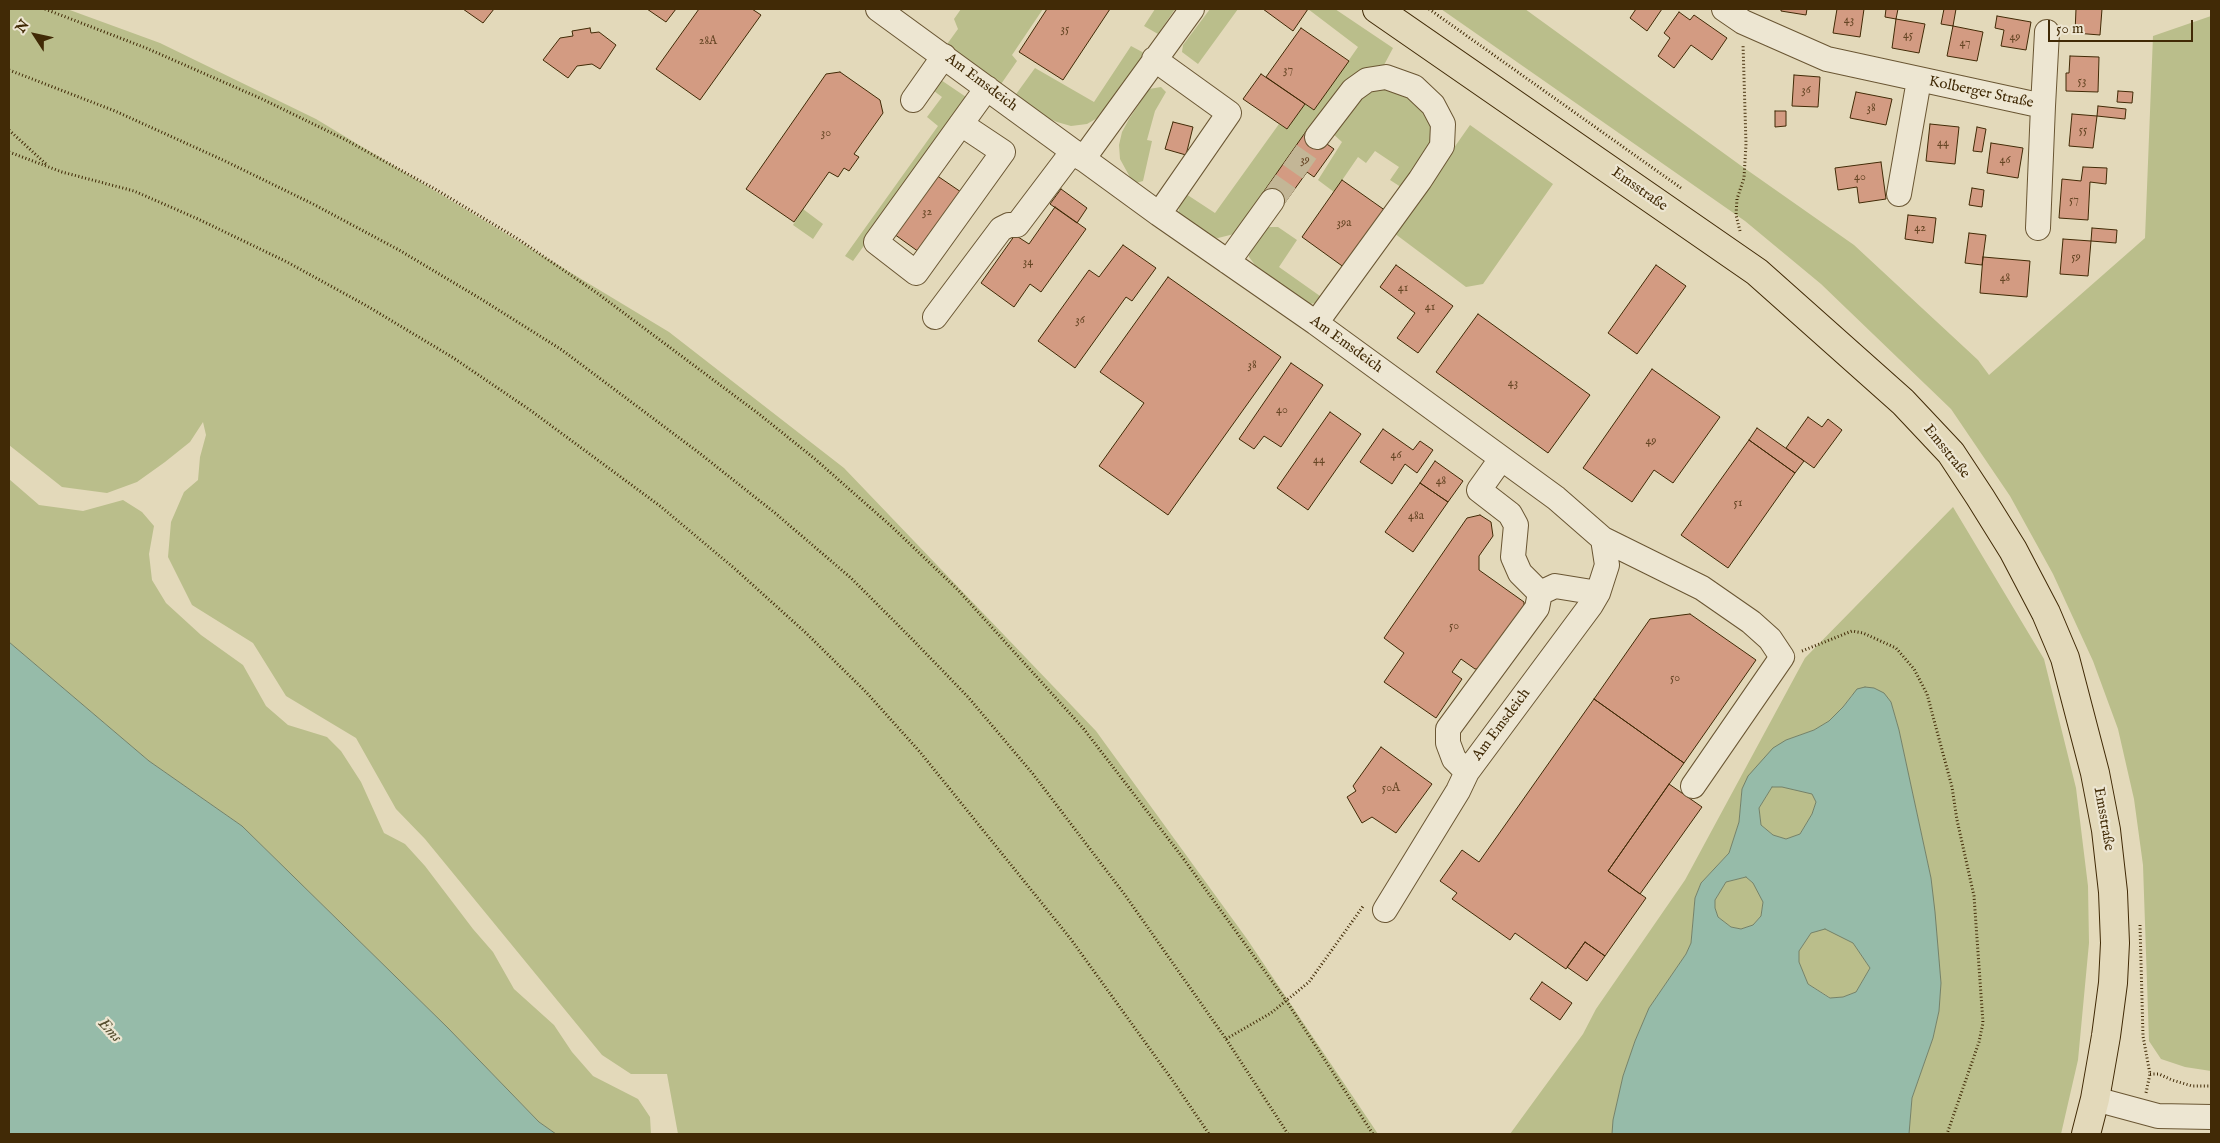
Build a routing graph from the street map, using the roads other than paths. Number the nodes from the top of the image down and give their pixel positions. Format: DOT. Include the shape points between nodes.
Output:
graph roads {
  1 [pos="878,9"];
  2 [pos="1192,9"];
  3 [pos="1377,9"];
  4 [pos="1733,15"];
  5 [pos="2048,32"];
  6 [pos="944,56"];
  7 [pos="1154,60"];
  8 [pos="1919,80"];
  9 [pos="987,88"];
  10 [pos="914,100"];
  11 [pos="2043,106"];
  12 [pos="961,124"];
  13 [pos="1317,137"];
  14 [pos="1078,155"];
  15 [pos="1899,194"];
  16 [pos="1266,208"];
  17 [pos="1159,214"];
  18 [pos="2038,228"];
  19 [pos="1228,262"];
  20 [pos="935,317"];
  21 [pos="1316,323"];
  22 [pos="1502,459"];
  23 [pos="1603,539"];
  24 [pos="1540,593"];
  25 [pos="1598,593"];
  26 [pos="1467,772"];
  27 [pos="1693,786"];
  28 [pos="1385,910"];
  29 [pos="2095,1099"];
  30 [pos="2211,1117"];
  31 [pos="2086,1134"];
  1 -- 6 [label="street, Am Emsdeich"];
  2 -- 7 [label="street"];
  3 -- 29 [label="main road, Emsstraße" via="1757,272 1903,402 1951,453 1980,497 2046,613 2064,658 2106,830 2115,943 2113,983"];
  4 -- 8 [label="street, Kolberger Straße" via="1827,59"];
  5 -- 11 [label="street, Kolberger Straße"];
  6 -- 9 [label="street, Am Emsdeich"];
  6 -- 10 [label="street"];
  7 -- 14 [label="street"];
  7 -- 17 [label="street" via="1229,114"];
  8 -- 11 [label="street, Kolberger Straße"];
  8 -- 15 [label="street, Kolberger Straße"];
  9 -- 12 [label="street"];
  9 -- 14 [label="street, Am Emsdeich"];
  11 -- 18 [label="street, Kolberger Straße"];
  12 -- 12 [label="street" via="876,242 916,273 1003,152"];
  13 -- 21 [label="street" via="1353,90 1368,80 1386,77 1414,87 1434,105 1444,124 1442,146"];
  14 -- 17 [label="street, Am Emsdeich"];
  14 -- 20 [label="street" via="1017,225 1009,224 1000,229"];
  16 -- 19 [label="street"];
  17 -- 19 [label="street, Am Emsdeich"];
  19 -- 21 [label="street, Am Emsdeich"];
  21 -- 22 [label="street, Am Emsdeich"];
  22 -- 23 [label="street, Am Emsdeich" via="1556,498"];
  22 -- 24 [label="street" via="1479,490 1510,514 1516,525 1513,557 1520,573"];
  23 -- 25 [label="street, Am Emsdeich" via="1607,565"];
  23 -- 27 [label="street, Am Emsdeich" via="1702,588 1751,622 1770,639 1782,657"];
  24 -- 25 [label="street" via="1555,586"];
  24 -- 26 [label="street" via="1537,608 1448,729 1448,743 1454,759"];
  25 -- 26 [label="street, Am Emsdeich"];
  26 -- 28 [label="street, Am Emsdeich"];
  29 -- 30 [label="street" via="2142,1113"];
  29 -- 31 [label="main road, Emsstraße"];
}
